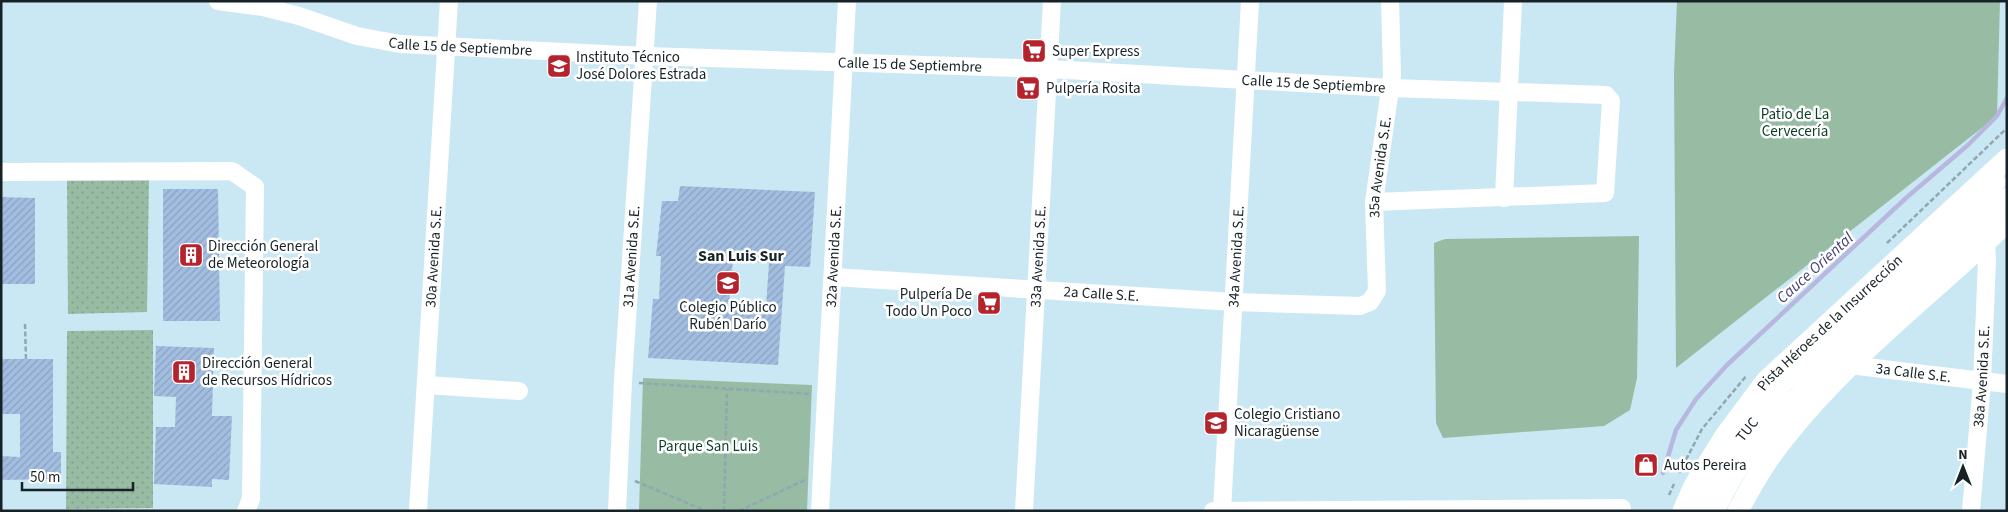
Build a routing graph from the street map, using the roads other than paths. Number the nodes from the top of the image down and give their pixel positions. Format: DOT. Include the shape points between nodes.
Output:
graph roads {
  1 [pos="218,1"];
  2 [pos="449,1"];
  3 [pos="648,1"];
  4 [pos="846,1"];
  5 [pos="1052,1"];
  6 [pos="1250,1"];
  7 [pos="1390,1"];
  8 [pos="1513,1"];
  9 [pos="446,47"];
  10 [pos="646,56"];
  11 [pos="844,63"];
  12 [pos="1049,69"];
  13 [pos="1246,79"];
  14 [pos="1390,88"];
  15 [pos="1508,92"];
  16 [pos="2007,159"];
  17 [pos="1,172"];
  18 [pos="2007,173"];
  19 [pos="2007,197"];
  20 [pos="1504,198"];
  21 [pos="1374,202"];
  22 [pos="2007,222"];
  23 [pos="1986,242"];
  24 [pos="833,277"];
  25 [pos="1036,290"];
  26 [pos="1234,302"];
  27 [pos="1370,302"];
  28 [pos="1850,365"];
  29 [pos="1982,382"];
  30 [pos="2007,384"];
  31 [pos="426,385"];
  32 [pos="519,391"];
  33 [pos="1416,510"];
  34 [pos="1622,510"];
  35 [pos="246,511"];
  36 [pos="418,511"];
  37 [pos="617,511"];
  38 [pos="820,511"];
  39 [pos="1024,511"];
  40 [pos="1213,511"];
  41 [pos="1222,511"];
  42 [pos="1682,511"];
  43 [pos="1697,511"];
  44 [pos="1716,511"];
  45 [pos="1738,511"];
  46 [pos="1971,511"];
  1 -- 9 [label="street, Calle 15 de Septiembre" via="299,16 357,36 400,44"];
  2 -- 9 [label="street, 30a Avenida S.E."];
  3 -- 10 [label="street, 31a Avenida S.E."];
  4 -- 11 [label="street, 32a Avenida S.E."];
  5 -- 12 [label="street, 33a Avenida S.E."];
  6 -- 13 [label="street, 34a Avenida S.E."];
  7 -- 14 [label="street, 35a Avenida S.E."];
  8 -- 15 [label="street"];
  9 -- 10 [label="street, Calle 15 de Septiembre"];
  9 -- 31 [label="street, 30a Avenida S.E."];
  10 -- 11 [label="street, Calle 15 de Septiembre"];
  10 -- 37 [label="street, 31a Avenida S.E."];
  11 -- 12 [label="street, Calle 15 de Septiembre"];
  11 -- 24 [label="street, 32a Avenida S.E."];
  12 -- 13 [label="street, Calle 15 de Septiembre"];
  12 -- 25 [label="street, 33a Avenida S.E."];
  13 -- 14 [label="street, Calle 15 de Septiembre"];
  13 -- 26 [label="street, 34a Avenida S.E."];
  14 -- 15 [label="street, Calle 15 de Septiembre"];
  14 -- 21 [label="street, 35a Avenida S.E."];
  15 -- 20 [label="street"];
  15 -- 20 [label="street, Calle 15 de Septiembre" via="1606,95 1611,100 1605,193"];
  16 -- 42 [label="main road, Pista Héroes de la Insurrección" via="1766,380 1725,436"];
  17 -- 35 [label="street" via="232,171 255,187 251,499"];
  18 -- 43 [label="street, TUC" via="1784,383 1733,448"];
  19 -- 44 [label="street, TUC" via="1782,411 1739,470"];
  20 -- 21 [label="street"];
  21 -- 27 [label="street, 35a Avenida S.E." via="1377,292"];
  22 -- 23 [label="main road"];
  23 -- 28 [label="main road"];
  23 -- 29 [label="street, 38a Avenida S.E."];
  24 -- 25 [label="street, 2a Calle S.E."];
  24 -- 38 [label="street, 32a Avenida S.E."];
  25 -- 26 [label="street, 2a Calle S.E."];
  25 -- 39 [label="street, 33a Avenida S.E."];
  26 -- 27 [label="street, 2a Calle S.E." via="1360,306"];
  26 -- 41 [label="street, 34a Avenida S.E."];
  28 -- 29 [label="street, 3a Calle S.E."];
  28 -- 45 [label="main road" via="1784,438"];
  29 -- 30 [label="street, 3a Calle S.E."];
  29 -- 46 [label="street, 38a Avenida S.E."];
  31 -- 32 [label="street"];
  31 -- 36 [label="street, 30a Avenida S.E."];
  33 -- 34 [label="street"];
  33 -- 41 [label="street"];
  40 -- 41 [label="street"];
}
